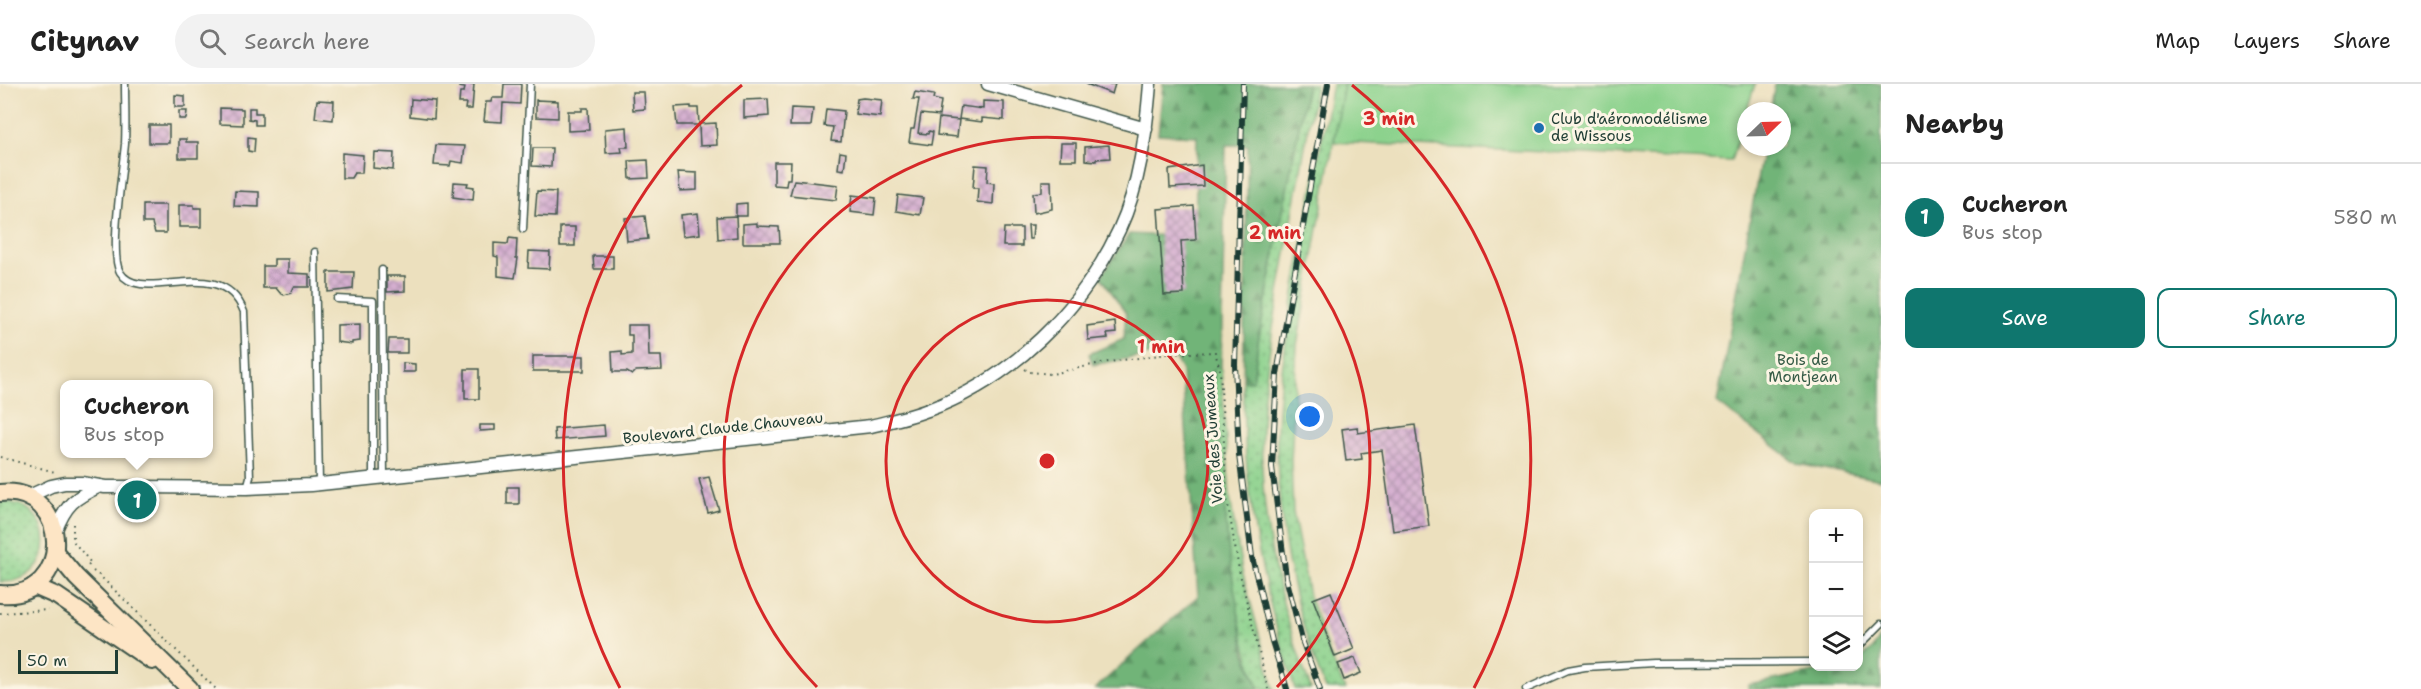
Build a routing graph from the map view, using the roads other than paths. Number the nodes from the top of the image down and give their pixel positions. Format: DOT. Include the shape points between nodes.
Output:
graph roads {
  1 [pos="125,84"];
  2 [pos="530,84"];
  3 [pos="988,84"];
  4 [pos="1150,84"];
  5 [pos="1146,129"];
  6 [pos="523,229"];
  7 [pos="315,252"];
  8 [pos="382,270"];
  9 [pos="337,299"];
  10 [pos="378,479"];
  11 [pos="319,484"];
  12 [pos="100,486"];
  13 [pos="247,488"];
  14 [pos="0,493"];
  15 [pos="27,497"];
  16 [pos="56,541"];
  17 [pos="34,586"];
  18 [pos="0,594"];
  19 [pos="1881,624"];
  20 [pos="1863,642"];
  21 [pos="1809,662"];
  22 [pos="188,688"];
  23 [pos="1526,689"];
  1 -- 13 [label="lane" via="118,270 125,278 139,283 208,282 224,286 240,300 244,312 250,477"];
  2 -- 6 [label="lane"];
  3 -- 5 [label="street"];
  4 -- 5 [label="street, Boulevard Claude Chauveau"];
  5 -- 10 [label="street, Boulevard Claude Chauveau" via="1134,188 1120,230 1071,306 1015,363 929,410 871,426"];
  7 -- 11 [label="lane"];
  8 -- 10 [label="lane"];
  9 -- 10 [label="lane" via="373,302"];
  10 -- 11 [label="street, Boulevard Claude Chauveau"];
  11 -- 13 [label="street, Boulevard Claude Chauveau"];
  12 -- 13 [label="street, Boulevard Claude Chauveau"];
  12 -- 15 [label="street, Boulevard Claude Chauveau" via="64,483"];
  12 -- 16 [label="street" via="77,496 71,503"];
  14 -- 15 [label="main road"];
  15 -- 16 [label="main road" via="45,511"];
  16 -- 17 [label="main road" via="48,572"];
  16 -- 22 [label="main road" via="76,577"];
  17 -- 18 [label="main road"];
  17 -- 22 [label="main road" via="57,596"];
  19 -- 20 [label="lane"];
  21 -- 23 [label="lane" via="1585,667 1568,670"];
}
